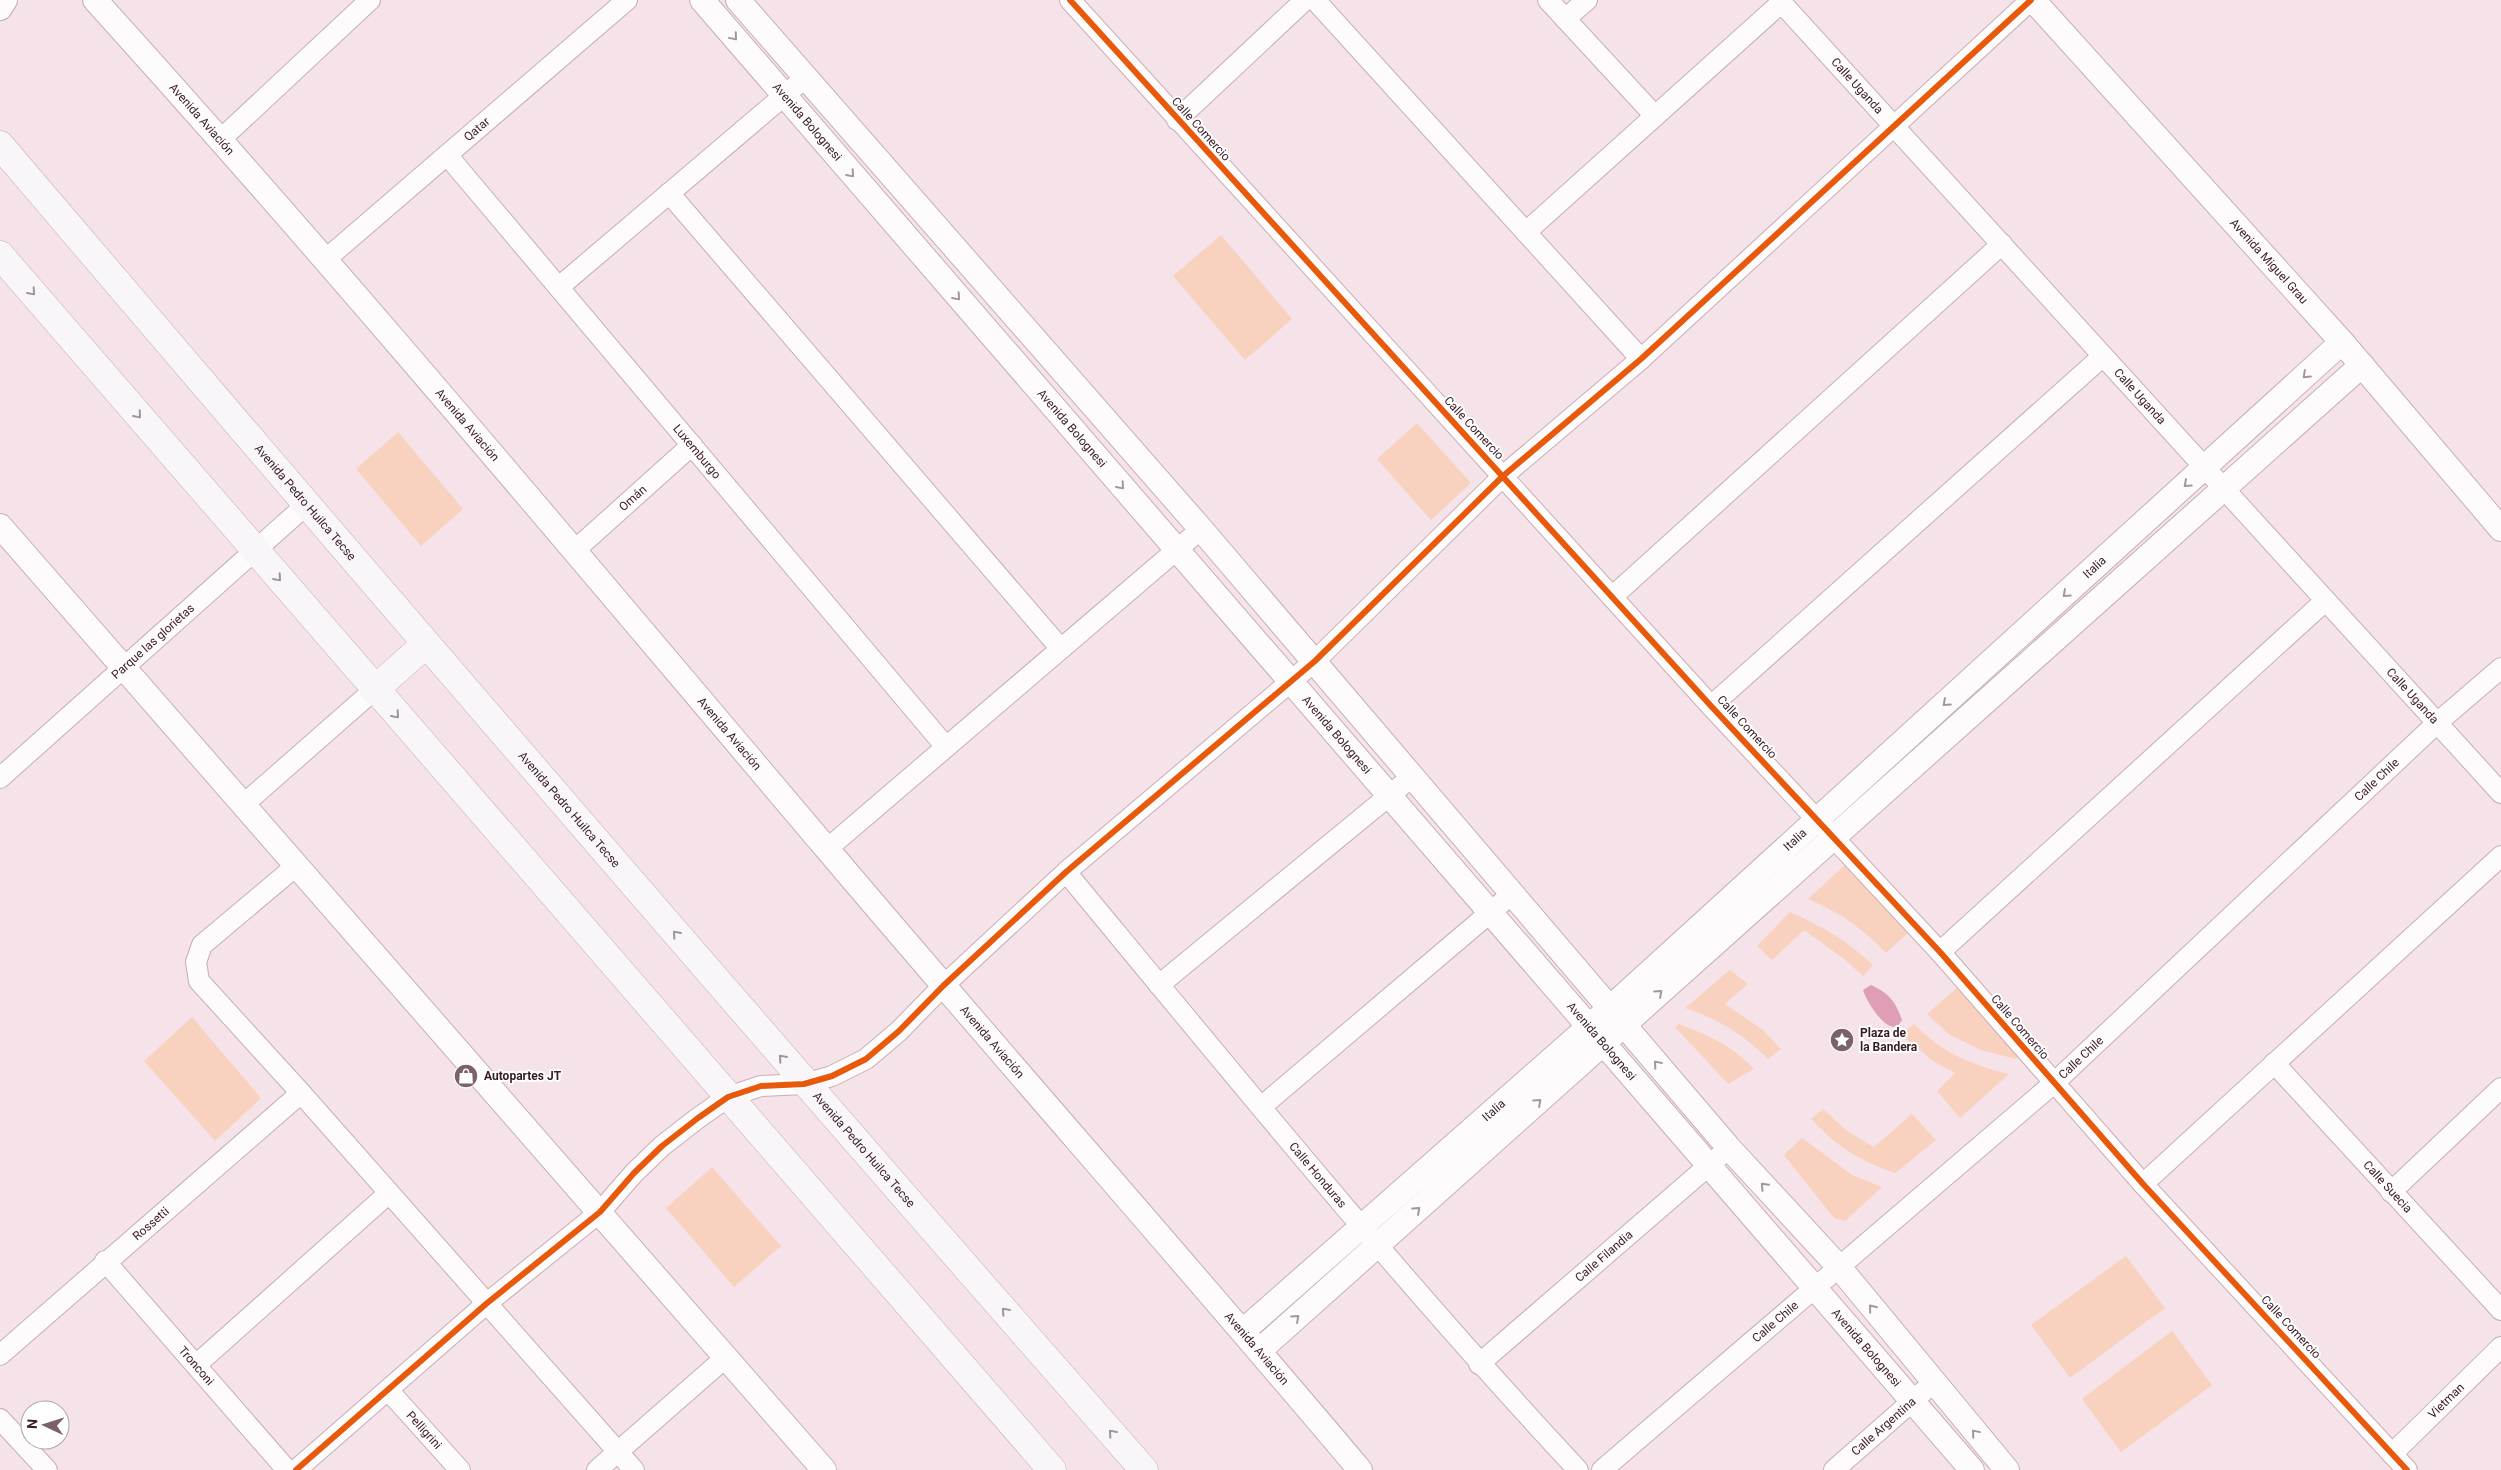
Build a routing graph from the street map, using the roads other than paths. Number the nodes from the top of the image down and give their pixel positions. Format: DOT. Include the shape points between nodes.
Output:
graph roads {
  1 [pos="4,0"];
  2 [pos="95,0"];
  3 [pos="370,0"];
  4 [pos="627,0"];
  5 [pos="702,0"];
  6 [pos="738,0"];
  7 [pos="1070,0"];
  8 [pos="1305,0"];
  9 [pos="1315,0"];
  10 [pos="1548,0"];
  11 [pos="1587,0"];
  12 [pos="2032,0"];
  13 [pos="1780,1"];
  14 [pos="0,8"];
  15 [pos="1565,19"];
  16 [pos="806,77"];
  17 [pos="784,96"];
  18 [pos="1654,116"];
  19 [pos="1177,120"];
  20 [pos="1894,126"];
  21 [pos="221,139"];
  22 [pos="0,145"];
  23 [pos="447,155"];
  24 [pos="669,193"];
  25 [pos="1526,232"];
  26 [pos="2002,244"];
  27 [pos="0,255"];
  28 [pos="326,259"];
  29 [pos="559,287"];
  30 [pos="2342,342"];
  31 [pos="2103,356"];
  32 [pos="1641,359"];
  33 [pos="2362,364"];
  34 [pos="692,445"];
  35 [pos="2205,468"];
  36 [pos="1503,476"];
  37 [pos="2223,488"];
  38 [pos="306,505"];
  39 [pos="0,526"];
  40 [pos="1201,529"];
  41 [pos="2501,529"];
  42 [pos="1176,550"];
  43 [pos="254,551"];
  44 [pos="574,551"];
  45 [pos="1612,597"];
  46 [pos="2324,601"];
  47 [pos="426,644"];
  48 [pos="1061,649"];
  49 [pos="1315,661"];
  50 [pos="125,667"];
  51 [pos="2501,668"];
  52 [pos="1290,682"];
  53 [pos="374,690"];
  54 [pos="1711,706"];
  55 [pos="2437,723"];
  56 [pos="946,747"];
  57 [pos="1413,776"];
  58 [pos="0,778"];
  59 [pos="2501,793"];
  60 [pos="1389,796"];
  61 [pos="243,805"];
  62 [pos="1817,820"];
  63 [pos="1833,837"];
  64 [pos="827,849"];
  65 [pos="2501,856"];
  66 [pos="296,866"];
  67 [pos="1066,872"];
  68 [pos="1512,894"];
  69 [pos="1490,913"];
  70 [pos="1940,952"];
  71 [pos="1159,985"];
  72 [pos="943,986"];
  73 [pos="1616,1017"];
  74 [pos="1596,1035"];
  75 [pos="2274,1064"];
  76 [pos="2054,1083"];
  77 [pos="804,1084"];
  78 [pos="2501,1088"];
  79 [pos="300,1093"];
  80 [pos="728,1097"];
  81 [pos="1261,1107"];
  82 [pos="1729,1148"];
  83 [pos="1709,1166"];
  84 [pos="2143,1184"];
  85 [pos="2391,1192"];
  86 [pos="389,1193"];
  87 [pos="600,1212"];
  88 [pos="1360,1227"];
  89 [pos="1376,1246"];
  90 [pos="105,1261"];
  91 [pos="1839,1268"];
  92 [pos="1815,1287"];
  93 [pos="486,1304"];
  94 [pos="2501,1310"];
  95 [pos="1242,1331"];
  96 [pos="2501,1347"];
  97 [pos="1259,1351"];
  98 [pos="0,1355"];
  99 [pos="725,1358"];
  100 [pos="1479,1364"];
  101 [pos="196,1365"];
  102 [pos="1933,1383"];
  103 [pos="388,1390"];
  104 [pos="1912,1401"];
  105 [pos="0,1419"];
  106 [pos="618,1452"];
  107 [pos="2392,1454"];
  108 [pos="47,1470"];
  109 [pos="287,1470"];
  110 [pos="296,1470"];
  111 [pos="460,1470"];
  112 [pos="598,1470"];
  113 [pos="634,1470"];
  114 [pos="824,1470"];
  115 [pos="1052,1470"];
  116 [pos="1144,1470"];
  117 [pos="1360,1470"];
  118 [pos="1578,1470"];
  119 [pos="1602,1470"];
  120 [pos="1834,1470"];
  121 [pos="1972,1470"];
  122 [pos="2007,1470"];
  123 [pos="2407,1470"];
  1 -- 14 [label="street"];
  2 -- 21 [label="street, Avenida Aviación"];
  3 -- 21 [label="street"];
  4 -- 23 [label="street, Qatar"];
  5 -- 17 [label="street, Avenida Bolognesi, one-way"];
  6 -- 16 [label="street"];
  7 -- 19 [label="street, Calle Comercio"];
  8 -- 19 [label="street"];
  9 -- 25 [label="street"];
  10 -- 15 [label="street"];
  11 -- 15 [label="street"];
  12 -- 20 [label="street"];
  12 -- 30 [label="street, Avenida Miguel Grau"];
  13 -- 18 [label="street"];
  13 -- 20 [label="street, Calle Uganda"];
  15 -- 18 [label="street"];
  16 -- 17 [label="street"];
  16 -- 40 [label="street"];
  17 -- 24 [label="street"];
  17 -- 42 [label="street, Avenida Bolognesi, one-way"];
  18 -- 25 [label="street"];
  19 -- 36 [label="street, Calle Comercio"];
  20 -- 26 [label="street, Calle Uganda"];
  20 -- 32 [label="street"];
  21 -- 28 [label="street, Avenida Aviación"];
  22 -- 38 [label="main road, Avenida Pedro Huilca Tecse"];
  23 -- 28 [label="street, Qatar"];
  23 -- 29 [label="street, Luxemburgo"];
  24 -- 29 [label="street"];
  24 -- 48 [label="street"];
  25 -- 32 [label="street"];
  26 -- 31 [label="street, Calle Uganda"];
  26 -- 45 [label="street"];
  27 -- 43 [label="main road, one-way"];
  28 -- 44 [label="street, Avenida Aviación"];
  29 -- 34 [label="street, Luxemburgo"];
  30 -- 33 [label="street, Avenida Miguel Grau"];
  30 -- 35 [label="street, Italia, one-way"];
  31 -- 35 [label="street, Calle Uganda"];
  31 -- 54 [label="street"];
  32 -- 36 [label="street"];
  33 -- 37 [label="street"];
  33 -- 41 [label="street, Avenida Miguel Grau"];
  34 -- 44 [label="street, Omán"];
  34 -- 56 [label="street, Luxemburgo"];
  35 -- 37 [label="street, Calle Uganda"];
  35 -- 62 [label="street, Italia, one-way"];
  36 -- 45 [label="street, Calle Comercio"];
  36 -- 49 [label="street"];
  37 -- 46 [label="street, Calle Uganda"];
  37 -- 63 [label="street"];
  38 -- 43 [label="street, Parque las glorietas"];
  38 -- 47 [label="main road, Avenida Pedro Huilca Tecse"];
  39 -- 50 [label="street"];
  40 -- 42 [label="street"];
  40 -- 49 [label="street"];
  42 -- 48 [label="street"];
  42 -- 52 [label="street, Avenida Bolognesi"];
  43 -- 50 [label="street, Parque las glorietas"];
  43 -- 53 [label="main road, one-way"];
  44 -- 64 [label="street, Avenida Aviación"];
  45 -- 54 [label="street, Calle Comercio"];
  46 -- 55 [label="street, Calle Uganda"];
  46 -- 70 [label="street"];
  47 -- 53 [label="main road"];
  77 -- 47 [label="main road, Avenida Pedro Huilca Tecse, one-way"];
  48 -- 56 [label="street"];
  49 -- 52 [label="street"];
  49 -- 57 [label="street"];
  50 -- 58 [label="street, Parque las glorietas"];
  50 -- 61 [label="street"];
  51 -- 55 [label="street, Calle Chile"];
  52 -- 60 [label="street, Avenida Bolognesi"];
  52 -- 67 [label="street"];
  53 -- 61 [label="street"];
  53 -- 80 [label="main road, one-way"];
  54 -- 62 [label="street, Calle Comercio"];
  55 -- 59 [label="street, Calle Uganda"];
  55 -- 76 [label="street, Calle Chile"];
  56 -- 64 [label="street"];
  57 -- 60 [label="street"];
  57 -- 68 [label="street"];
  60 -- 69 [label="street, Avenida Bolognesi"];
  60 -- 71 [label="street"];
  61 -- 66 [label="street"];
  62 -- 63 [label="street, Calle Comercio"];
  62 -- 73 [label="street, Italia"];
  63 -- 70 [label="street, Calle Comercio"];
  73 -- 63 [label="street, one-way"];
  64 -- 72 [label="street, Avenida Aviación"];
  65 -- 75 [label="street"];
  66 -- 79 [label="street" via="202,945 196,962 199,981"];
  66 -- 87 [label="street"];
  67 -- 71 [label="street, Calle Honduras"];
  67 -- 72 [label="street"];
  68 -- 69 [label="street"];
  68 -- 73 [label="street"];
  69 -- 74 [label="street, Avenida Bolognesi"];
  69 -- 81 [label="street"];
  70 -- 76 [label="street, Calle Comercio"];
  71 -- 81 [label="street, Calle Honduras"];
  72 -- 77 [label="street" via="899,1031 866,1058 832,1076"];
  72 -- 95 [label="street, Avenida Aviación"];
  73 -- 74 [label="street, Italia"];
  82 -- 73 [label="street, one-way"];
  74 -- 83 [label="street, Avenida Bolognesi"];
  74 -- 88 [label="street, Italia"];
  89 -- 74 [label="street, one-way"];
  75 -- 84 [label="street"];
  75 -- 85 [label="street, Calle Suecia"];
  76 -- 84 [label="street, Calle Comercio"];
  76 -- 91 [label="street, Calle Chile"];
  77 -- 80 [label="street" via="761,1086"];
  116 -- 77 [label="main road, Avenida Pedro Huilca Tecse, one-way"];
  78 -- 85 [label="street"];
  79 -- 86 [label="street"];
  79 -- 90 [label="street, Rossetti"];
  80 -- 87 [label="street" via="662,1146"];
  80 -- 115 [label="main road"];
  81 -- 88 [label="street, Calle Honduras"];
  82 -- 83 [label="street, Calle Filandia"];
  91 -- 82 [label="street, one-way"];
  83 -- 92 [label="street, Avenida Bolognesi"];
  83 -- 100 [label="street, Calle Filandia"];
  84 -- 107 [label="street, Calle Comercio"];
  85 -- 94 [label="street, Calle Suecia"];
  86 -- 93 [label="street"];
  86 -- 101 [label="street"];
  87 -- 93 [label="street"];
  87 -- 99 [label="street"];
  88 -- 89 [label="street, Calle Honduras"];
  88 -- 95 [label="street, Italia"];
  97 -- 89 [label="street, one-way"];
  89 -- 100 [label="street, Calle Honduras"];
  90 -- 98 [label="street, Rossetti"];
  90 -- 101 [label="street, Tronconi"];
  91 -- 92 [label="street, Calle Chile"];
  102 -- 91 [label="street, one-way"];
  92 -- 104 [label="street, Avenida Bolognesi"];
  92 -- 119 [label="street, Calle Chile"];
  93 -- 103 [label="street"];
  93 -- 106 [label="street"];
  95 -- 97 [label="street, Avenida Aviación"];
  96 -- 107 [label="street, Vietman"];
  97 -- 117 [label="street, Avenida Aviación"];
  99 -- 106 [label="street"];
  99 -- 114 [label="street"];
  100 -- 118 [label="street, Calle Honduras"];
  101 -- 109 [label="street, Tronconi"];
  102 -- 104 [label="street, Calle Argentina"];
  122 -- 102 [label="street, one-way"];
  103 -- 110 [label="street"];
  103 -- 111 [label="street, Pelligrini"];
  104 -- 120 [label="street, Calle Argentina"];
  104 -- 121 [label="street, Avenida Bolognesi"];
  105 -- 108 [label="street"];
  106 -- 112 [label="street"];
  106 -- 113 [label="street"];
  107 -- 123 [label="street, Calle Comercio"];
}
